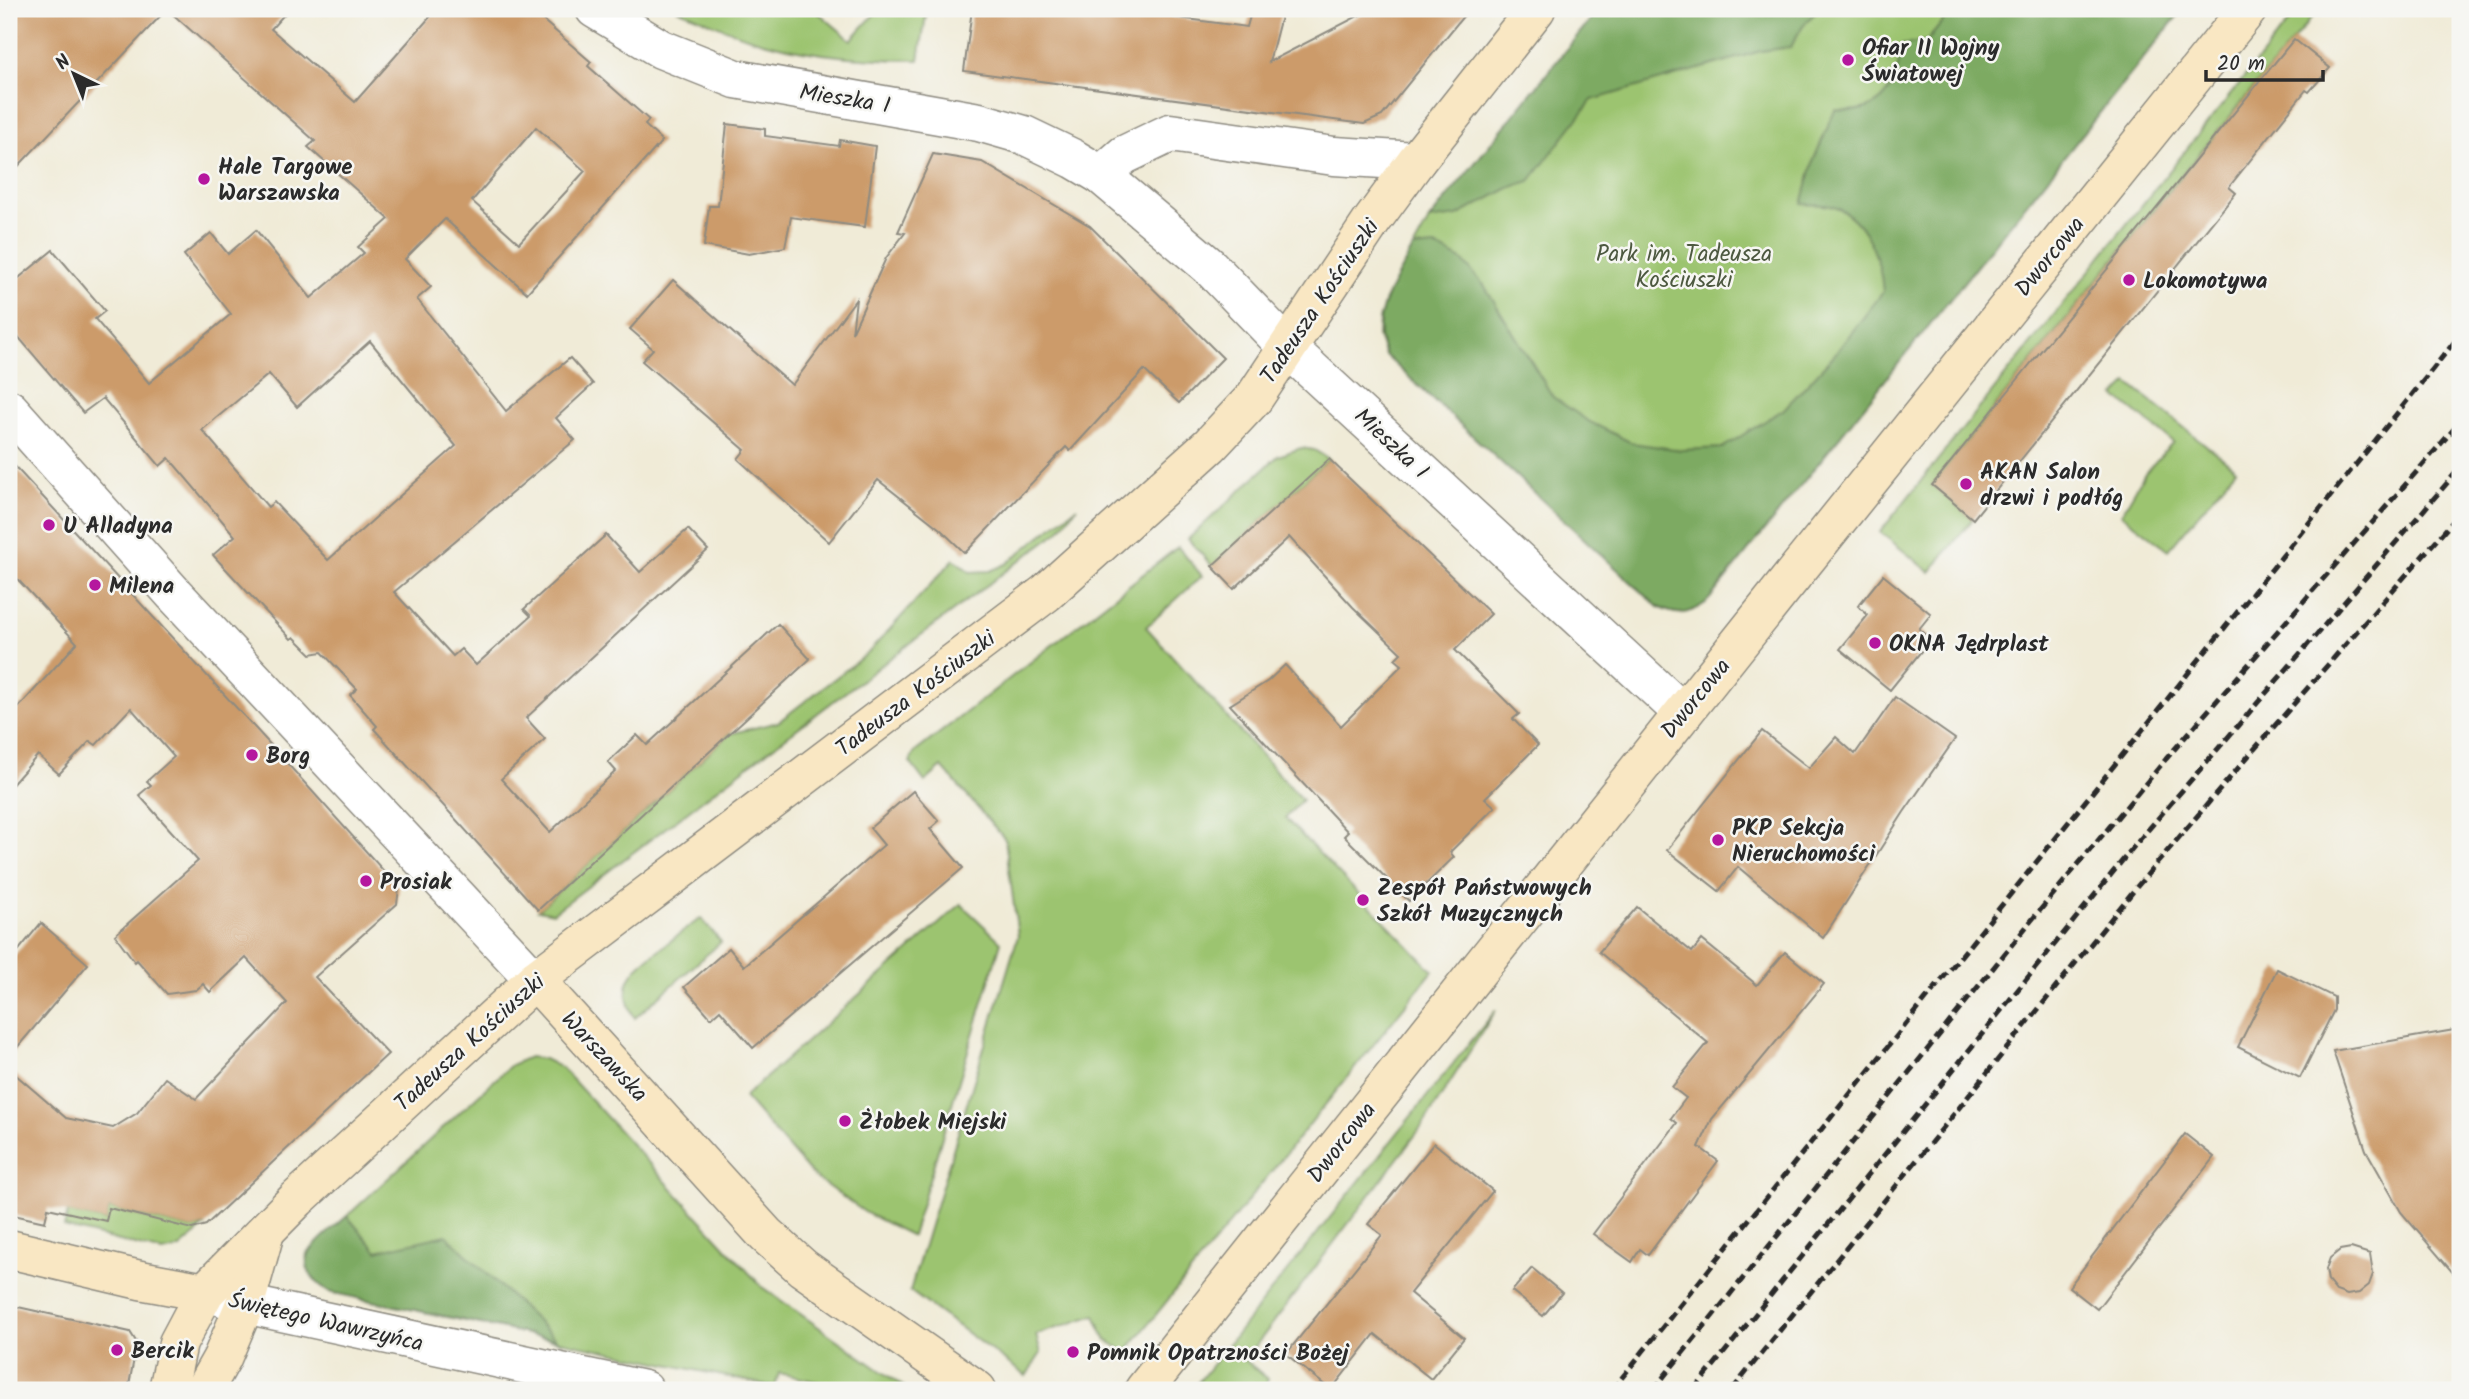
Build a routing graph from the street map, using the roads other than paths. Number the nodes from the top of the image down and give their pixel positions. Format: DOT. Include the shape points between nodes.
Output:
graph roads {
  1 [pos="595,9"];
  2 [pos="1536,9"];
  3 [pos="2248,9"];
  4 [pos="1416,161"];
  5 [pos="1101,175"];
  6 [pos="1289,349"];
  7 [pos="9,409"];
  8 [pos="1683,713"];
  9 [pos="535,980"];
  10 [pos="265,1231"];
  11 [pos="9,1249"];
  12 [pos="205,1292"];
  13 [pos="245,1304"];
  14 [pos="168,1390"];
  15 [pos="204,1390"];
  16 [pos="644,1390"];
  17 [pos="977,1390"];
  18 [pos="1144,1390"];
  1 -- 5 [label="street, Mieszka I" via="661,48 736,79 979,122 1024,135"];
  2 -- 4 [label="street, Tadeusza Kościuszki"];
  3 -- 8 [label="street, Dworcowa"];
  4 -- 5 [label="street" via="1334,156 1170,133 1124,155"];
  4 -- 6 [label="street, Tadeusza Kościuszki"];
  5 -- 6 [label="street, Mieszka I" via="1209,267"];
  6 -- 8 [label="street, Mieszka I"];
  6 -- 9 [label="street, Tadeusza Kościuszki" via="1254,398 1210,444 1046,593"];
  7 -- 9 [label="street, Warszawska" via="174,594"];
  8 -- 18 [label="street, Dworcowa"];
  9 -- 10 [label="street, Tadeusza Kościuszki"];
  9 -- 17 [label="street, Warszawska" via="766,1235 803,1268"];
  10 -- 12 [label="street, Tadeusza Kościuszki"];
  10 -- 13 [label="street"];
  11 -- 12 [label="street, Świętego Wawrzyńca"];
  12 -- 13 [label="street, Świętego Wawrzyńca"];
  12 -- 14 [label="street, Tadeusza Kościuszki" via="178,1343"];
  13 -- 15 [label="street"];
  13 -- 16 [label="street, Świętego Wawrzyńca"];
}
